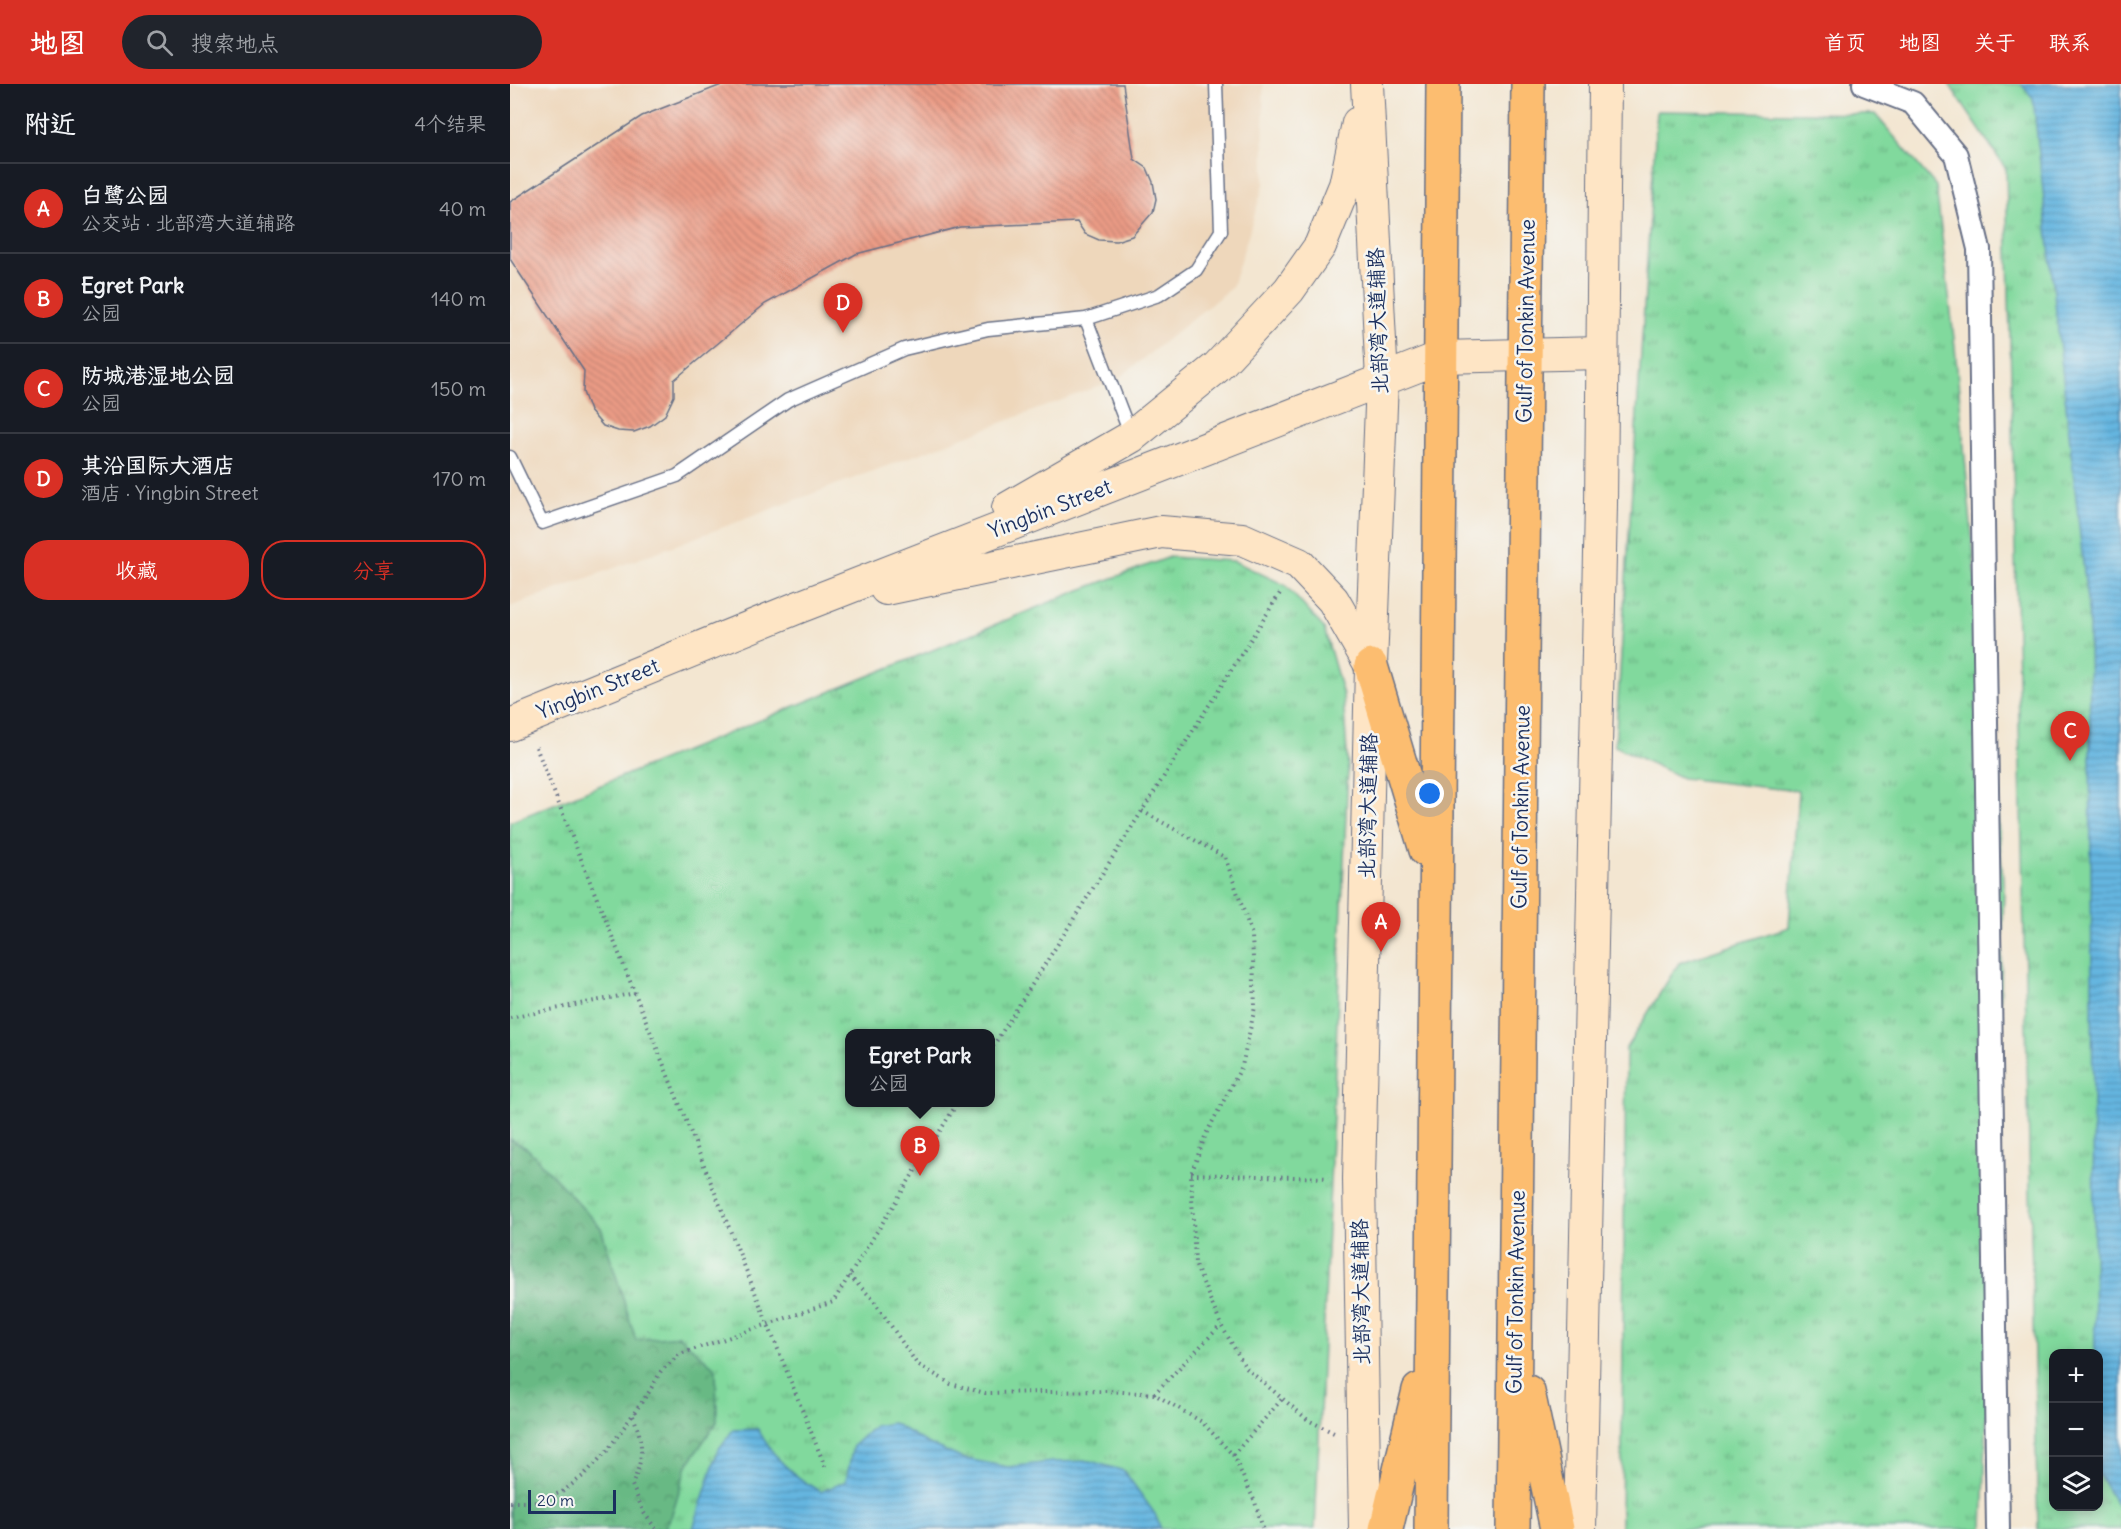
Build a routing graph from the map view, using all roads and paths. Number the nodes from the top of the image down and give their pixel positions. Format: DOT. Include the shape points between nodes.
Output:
graph roads {
  1 [pos="1216,84"];
  2 [pos="1366,84"];
  3 [pos="1443,84"];
  4 [pos="1528,84"];
  5 [pos="1605,84"];
  6 [pos="1864,84"];
  7 [pos="1086,319"];
  8 [pos="1602,353"];
  9 [pos="1526,355"];
  10 [pos="1441,357"];
  11 [pos="1382,380"];
  12 [pos="1131,437"];
  13 [pos="510,457"];
  14 [pos="923,558"];
  15 [pos="1285,585"];
  16 [pos="800,606"];
  17 [pos="1371,666"];
  18 [pos="517,722"];
  19 [pos="1142,811"];
  20 [pos="1436,883"];
  21 [pos="635,993"];
  22 [pos="510,1018"];
  23 [pos="995,1043"];
  24 [pos="955,1107"];
  25 [pos="1191,1174"];
  26 [pos="1359,1179"];
  27 [pos="849,1276"];
  28 [pos="768,1323"];
  29 [pos="1221,1325"];
  30 [pos="1516,1332"];
  31 [pos="1433,1333"];
  32 [pos="1154,1394"];
  33 [pos="1282,1399"];
  34 [pos="632,1415"];
  35 [pos="1364,1449"];
  36 [pos="1233,1455"];
  37 [pos="826,1469"];
  38 [pos="510,1502"];
  39 [pos="656,1529"];
  40 [pos="1263,1529"];
  41 [pos="1365,1529"];
  42 [pos="1386,1529"];
  43 [pos="1431,1529"];
  44 [pos="1514,1529"];
  45 [pos="1557,1529"];
  46 [pos="1580,1529"];
  47 [pos="1998,1529"];
  1 -- 7 [label="lane" via="1221,231 1196,270 1159,295"];
  2 -- 11 [label="main road, 北部湾大道辅路"];
  2 -- 12 [label="main road" via="1345,185 1320,246 1289,290 1217,367"];
  3 -- 10 [label="highway"];
  4 -- 9 [label="highway, Gulf of Tonkin Avenue"];
  5 -- 8 [label="main road"];
  6 -- 47 [label="street" via="1913,103 1956,155 1978,249"];
  7 -- 12 [label="lane"];
  7 -- 13 [label="lane" via="988,329 904,349 788,400 677,476 542,523"];
  8 -- 9 [label="main road, Yingbin Street"];
  8 -- 46 [label="main road"];
  9 -- 10 [label="main road, Yingbin Street"];
  9 -- 30 [label="highway, Gulf of Tonkin Avenue"];
  10 -- 11 [label="main road, Yingbin Street"];
  10 -- 20 [label="highway"];
  11 -- 14 [label="main road, Yingbin Street"];
  11 -- 17 [label="main road, 北部湾大道辅路"];
  12 -- 14 [label="main road"];
  14 -- 16 [label="main road, Yingbin Street"];
  15 -- 19 [label="path"];
  16 -- 17 [label="main road" via="1161,532 1242,539 1299,564 1333,600"];
  16 -- 18 [label="main road, Yingbin Street"];
  17 -- 20 [label="highway"];
  17 -- 26 [label="main road, 北部湾大道辅路"];
  18 -- 21 [label="path"];
  19 -- 23 [label="path"];
  19 -- 25 [label="path" via="1225,858 1252,935 1256,1007 1242,1066 1206,1134"];
  20 -- 31 [label="highway"];
  21 -- 22 [label="path"];
  21 -- 28 [label="path"];
  24 -- 27 [label="path"];
  25 -- 26 [label="path"];
  25 -- 29 [label="path" via="1195,1264"];
  26 -- 35 [label="main road, 北部湾大道辅路"];
  27 -- 28 [label="path" via="832,1302"];
  27 -- 32 [label="path" via="872,1298 917,1364 951,1384 986,1393"];
  28 -- 34 [label="path" via="680,1354 661,1371"];
  28 -- 37 [label="path"];
  29 -- 32 [label="path"];
  29 -- 33 [label="path" via="1246,1368"];
  30 -- 44 [label="highway, Gulf of Tonkin Avenue"];
  30 -- 45 [label="highway"];
  31 -- 42 [label="highway"];
  31 -- 43 [label="highway"];
  32 -- 36 [label="path" via="1202,1422"];
  33 -- 35 [label="path" via="1308,1420"];
  33 -- 36 [label="path"];
  34 -- 38 [label="path" via="607,1451 562,1492 535,1502"];
  34 -- 39 [label="path" via="641,1436 641,1466 632,1485"];
  35 -- 41 [label="main road, 北部湾大道辅路"];
  36 -- 40 [label="path"];
}
